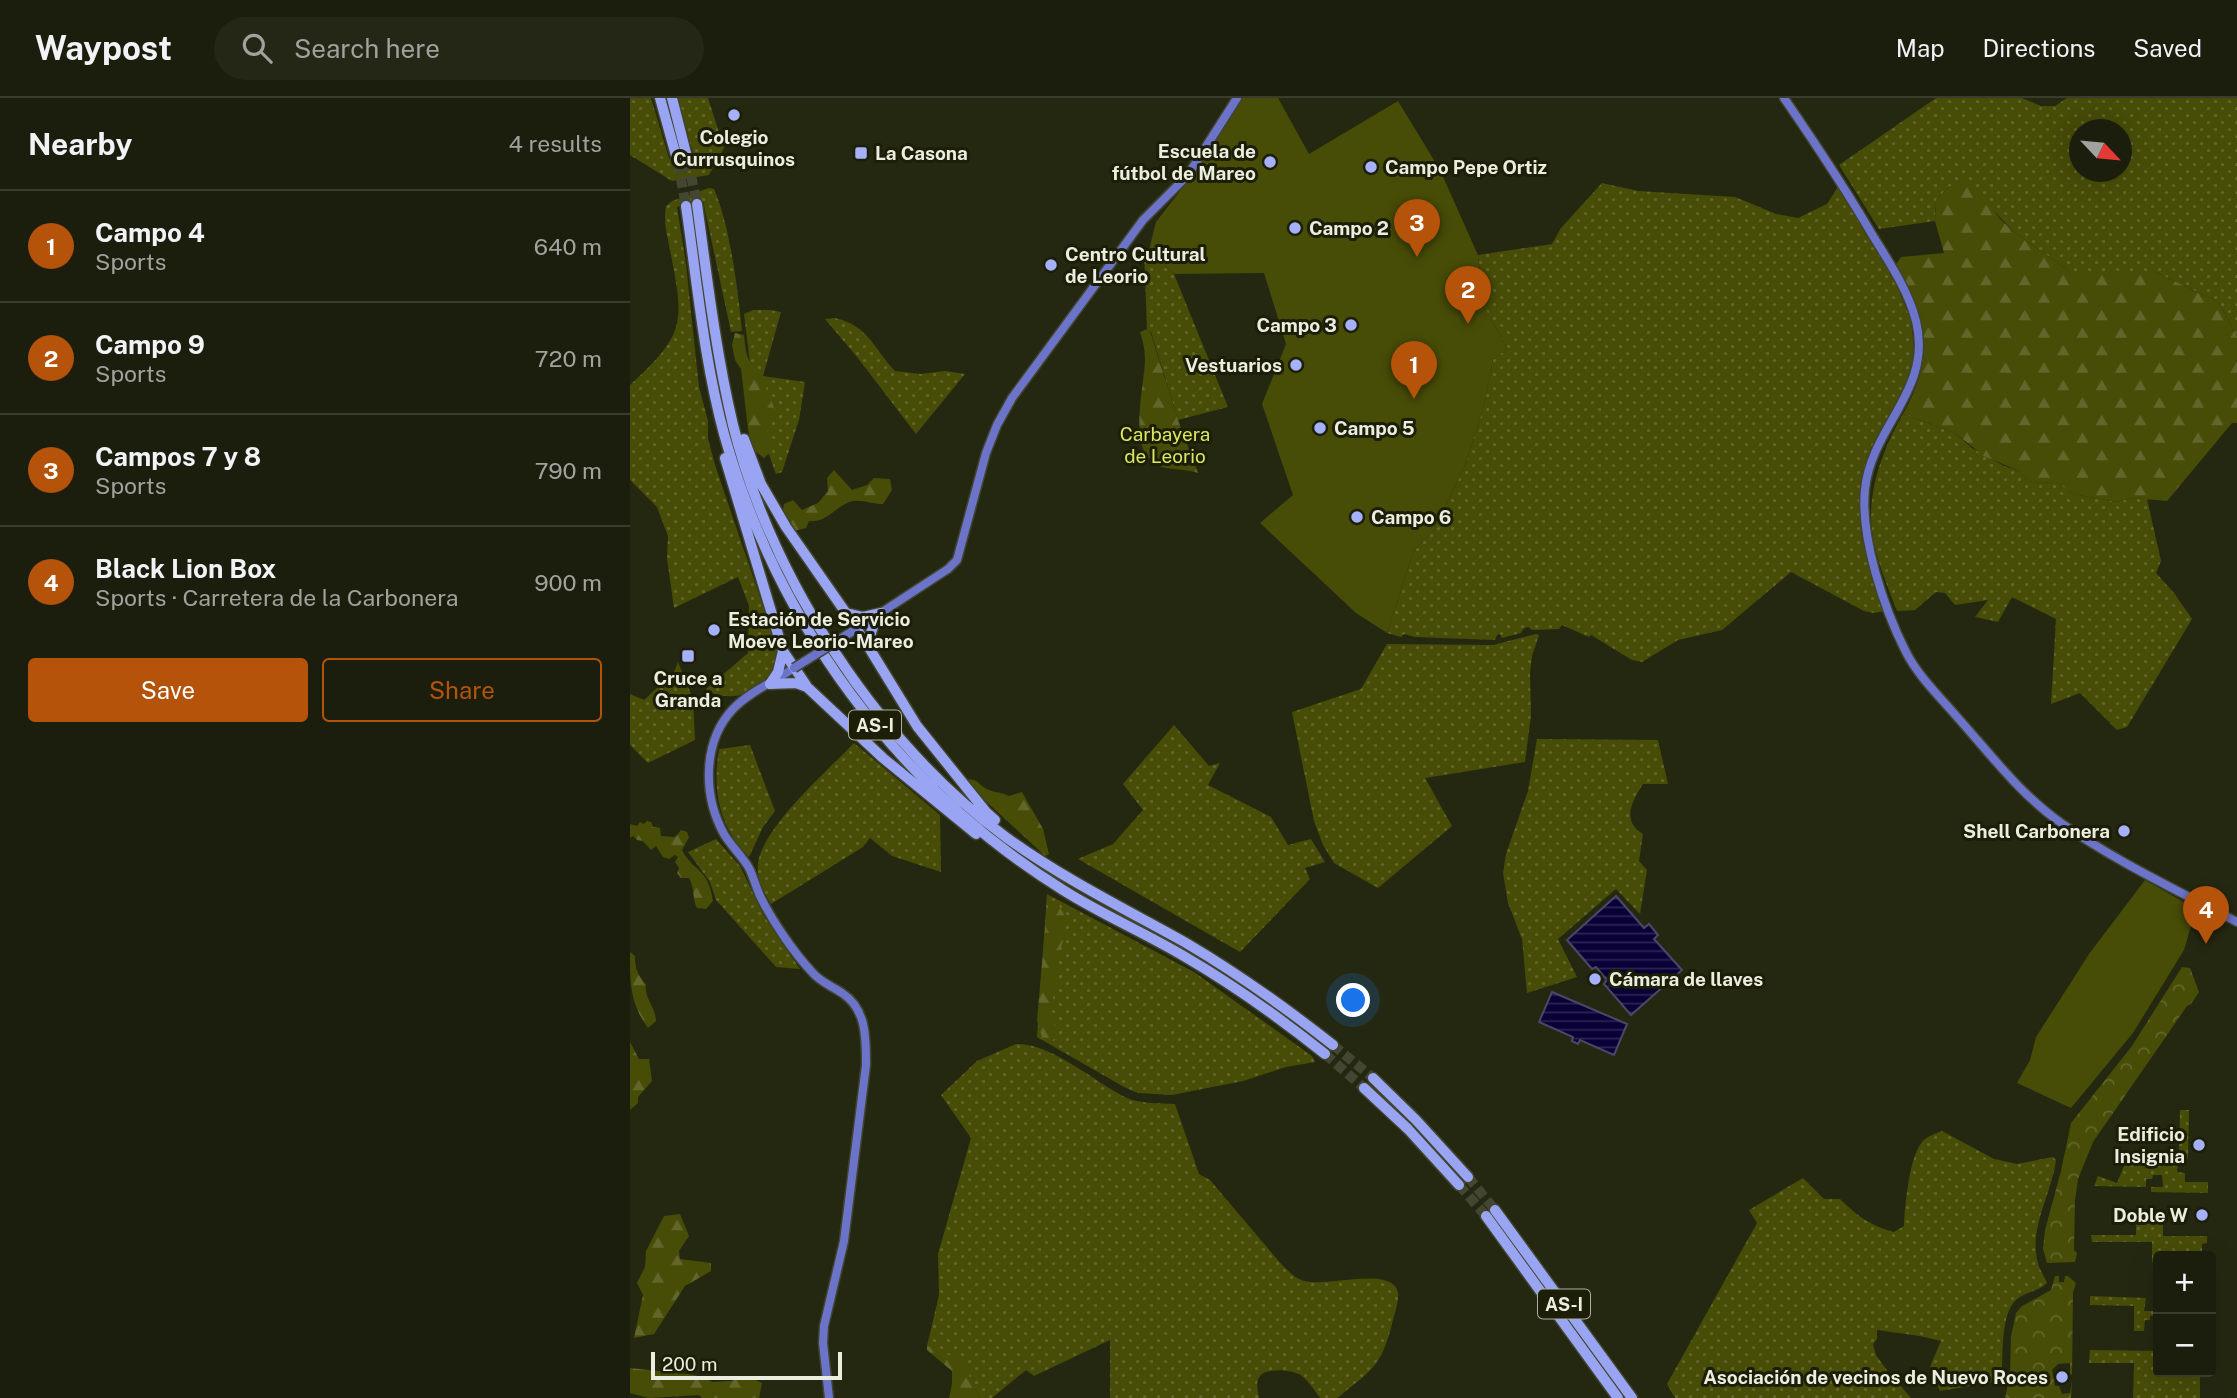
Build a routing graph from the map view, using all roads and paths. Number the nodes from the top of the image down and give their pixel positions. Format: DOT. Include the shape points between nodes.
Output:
graph roads {
  1 [pos="660,98"];
  2 [pos="671,98"];
  3 [pos="1237,98"];
  4 [pos="1784,98"];
  5 [pos="691,205"];
  6 [pos="716,371"];
  7 [pos="846,613"];
  8 [pos="881,613"];
  9 [pos="856,629"];
  10 [pos="783,651"];
  11 [pos="871,651"];
  12 [pos="794,668"];
  13 [pos="770,684"];
  14 [pos="807,687"];
  15 [pos="1069,880"];
  16 [pos="1063,890"];
  17 [pos="2237,922"];
  18 [pos="1333,1045"];
  19 [pos="1325,1054"];
  20 [pos="1373,1078"];
  21 [pos="1364,1088"];
  22 [pos="1468,1177"];
  23 [pos="1459,1185"];
  24 [pos="829,1398"];
  25 [pos="1618,1398"];
  26 [pos="1632,1398"];
  1 -- 2 [label="highway" via="683,162"];
  3 -- 8 [label="street" via="1188,175 1143,220 1012,398 986,453 957,559"];
  4 -- 17 [label="street" via="1893,269 1916,319 1919,353 1915,378 1881,441 1866,485 1864,512 1869,547 1906,653 2023,793 2045,811 2107,851"];
  5 -- 6 [label="highway, AS-I"];
  6 -- 7 [label="highway" via="761,484"];
  6 -- 10 [label="highway" via="719,432"];
  6 -- 15 [label="highway, AS-I" via="772,535 790,576 846,669 902,740 952,791 1006,837"];
  6 -- 16 [label="highway, AS-I" via="727,444 760,539 836,676 893,747 943,798"];
  7 -- 8 [label="highway" via="863,617"];
  7 -- 9 [label="highway"];
  8 -- 9 [label="street"];
  8 -- 11 [label="highway" via="869,637"];
  9 -- 11 [label="highway"];
  9 -- 12 [label="street, bridge"];
  10 -- 12 [label="highway"];
  10 -- 13 [label="highway"];
  11 -- 15 [label="highway" via="917,726 986,812"];
  12 -- 13 [label="street"];
  12 -- 14 [label="highway"];
  13 -- 14 [label="highway"];
  13 -- 24 [label="street" via="733,709 723,723 709,761 709,791 723,833 748,866 769,912 811,972 852,1002 863,1024 866,1065 851,1198 822,1343"];
  14 -- 16 [label="highway" via="908,779 996,850"];
  15 -- 18 [label="highway, AS-I" via="1197,950"];
  16 -- 19 [label="highway, AS-I" via="1202,967"];
  20 -- 22 [label="highway"];
  21 -- 23 [label="highway"];
  25 -- 26 [label="highway, AS-I" via="1490,1213"];
}
